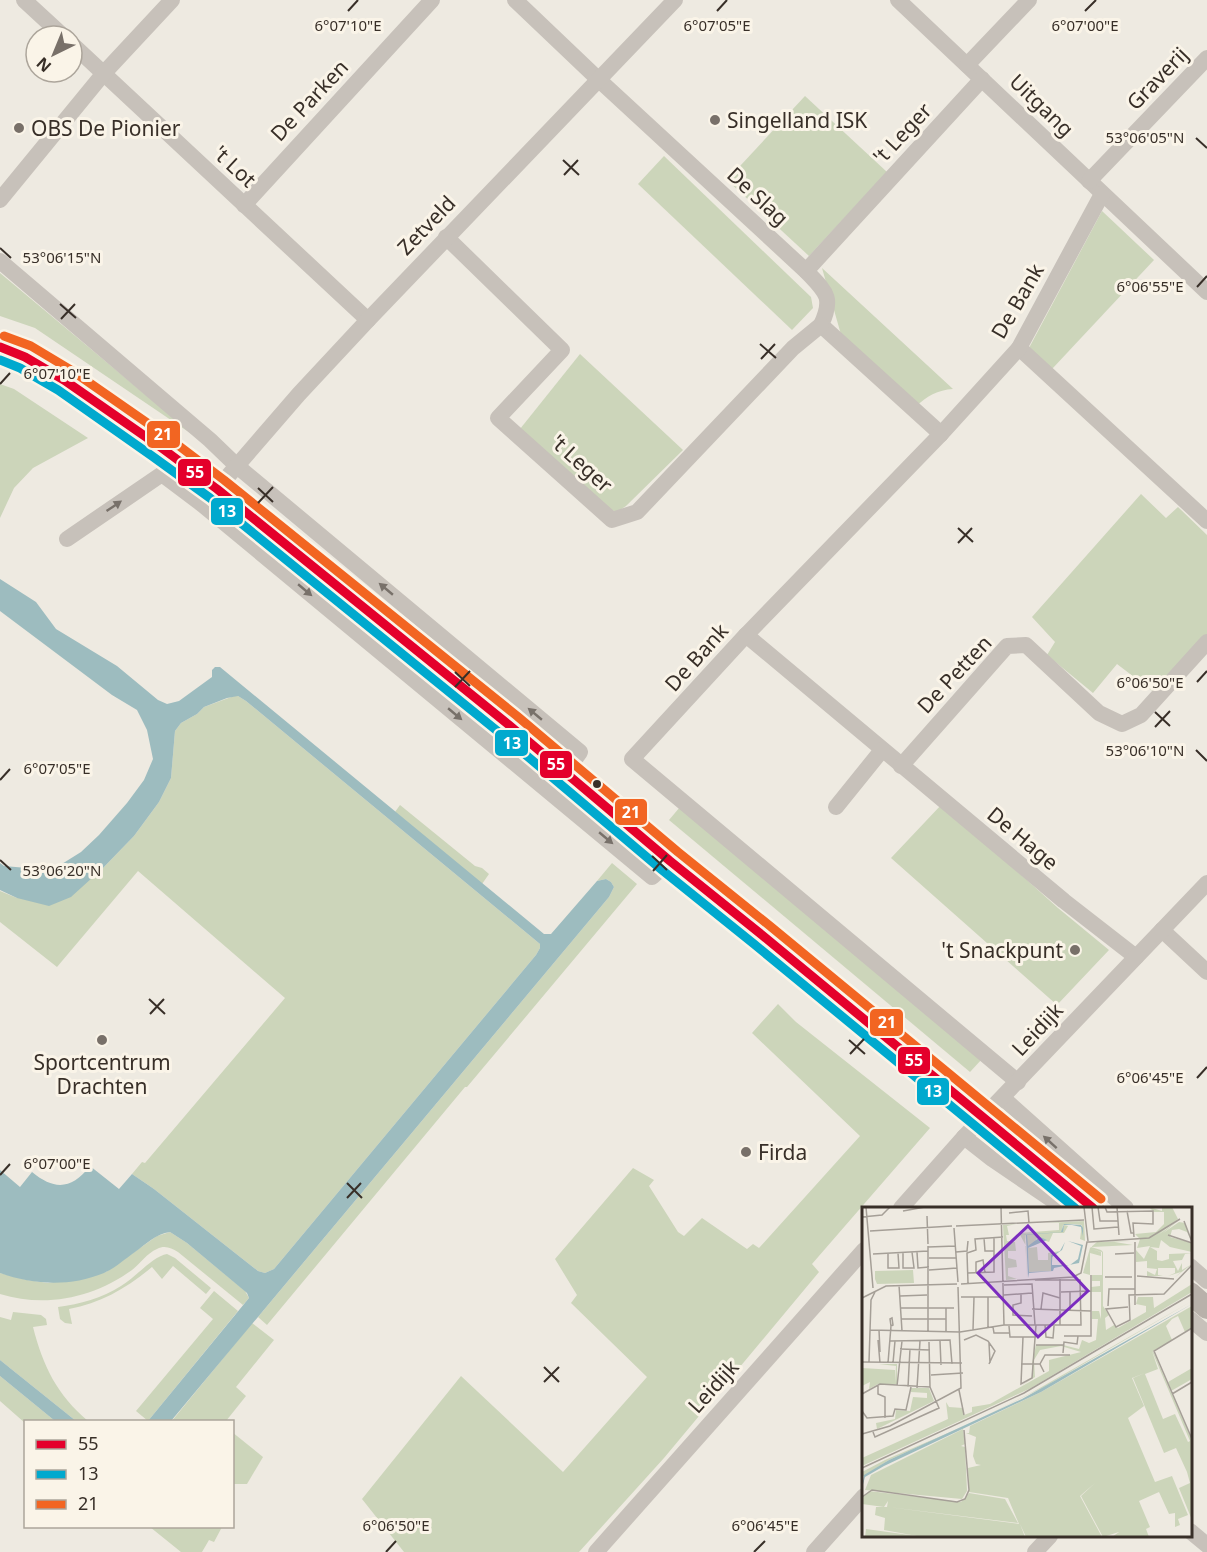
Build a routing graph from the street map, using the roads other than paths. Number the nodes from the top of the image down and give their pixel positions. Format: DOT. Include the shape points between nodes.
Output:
graph roads {
  1 [pos="24,0"];
  2 [pos="172,0"];
  3 [pos="432,0"];
  4 [pos="515,0"];
  5 [pos="675,0"];
  6 [pos="898,0"];
  7 [pos="1029,0"];
  8 [pos="50,24"];
  9 [pos="84,55"];
  10 [pos="1207,58"];
  11 [pos="967,65"];
  12 [pos="104,73"];
  13 [pos="598,79"];
  14 [pos="982,79"];
  15 [pos="1089,181"];
  16 [pos="1102,194"];
  17 [pos="0,200"];
  18 [pos="244,205"];
  19 [pos="446,237"];
  20 [pos="0,261"];
  21 [pos="806,271"];
  22 [pos="1207,292"];
  23 [pos="368,320"];
  24 [pos="821,325"];
  25 [pos="0,347"];
  26 [pos="1019,348"];
  27 [pos="941,434"];
  28 [pos="237,466"];
  29 [pos="210,497"];
  30 [pos="1207,521"];
  31 [pos="67,538"];
  32 [pos="746,636"];
  33 [pos="1207,642"];
  34 [pos="882,750"];
  35 [pos="901,766"];
  36 [pos="565,773"];
  37 [pos="836,807"];
  38 [pos="670,861"];
  39 [pos="1207,883"];
  40 [pos="1162,930"];
  41 [pos="1136,957"];
  42 [pos="1207,972"];
  43 [pos="1018,1082"];
  44 [pos="1003,1098"];
  45 [pos="983,1119"];
  46 [pos="964,1137"];
  47 [pos="903,1207"];
  48 [pos="1061,1207"];
  49 [pos="1091,1207"];
  50 [pos="1124,1207"];
  51 [pos="862,1252"];
  52 [pos="1192,1267"];
  53 [pos="1207,1281"];
  54 [pos="1192,1294"];
  55 [pos="1207,1308"];
  56 [pos="1192,1320"];
  57 [pos="1207,1333"];
  58 [pos="862,1498"];
  59 [pos="1192,1532"];
  60 [pos="1049,1537"];
  61 [pos="1207,1545"];
  62 [pos="596,1552"];
  63 [pos="814,1552"];
  64 [pos="1035,1552"];
  1 -- 8 [label="street"];
  2 -- 12 [label="street"];
  3 -- 18 [label="street, De Parken"];
  4 -- 13 [label="street, De Slag"];
  5 -- 13 [label="street, Zetveld"];
  6 -- 11 [label="street, Uitgang"];
  7 -- 11 [label="street"];
  9 -- 12 [label="street, 't Lot"];
  10 -- 15 [label="street, Graverij"];
  11 -- 14 [label="street, Uitgang"];
  12 -- 17 [label="street"];
  12 -- 18 [label="street, 't Lot"];
  13 -- 19 [label="street, Zetveld"];
  13 -- 21 [label="street, De Slag"];
  14 -- 15 [label="street, Uitgang"];
  14 -- 21 [label="street, 't Leger"];
  15 -- 16 [label="street, Uitgang"];
  16 -- 22 [label="street, Uitgang"];
  16 -- 26 [label="street, De Bank"];
  18 -- 23 [label="street, 't Lot"];
  19 -- 23 [label="street, Zetveld"];
  19 -- 24 [label="street, 't Leger" via="562,350 498,418 612,520 637,512 794,348"];
  20 -- 28 [label="street"];
  21 -- 24 [label="street, De Slag" via="818,283 828,303"];
  23 -- 28 [label="street, Zetveld"];
  24 -- 27 [label="street"];
  25 -- 29 [label="main road" via="30,359 189,467"];
  26 -- 27 [label="street, De Bank"];
  26 -- 30 [label="street"];
  27 -- 32 [label="street, De Bank"];
  28 -- 29 [label="street, Zetveld"];
  36 -- 28 [label="street, one-way" via="580,752"];
  31 -- 29 [label="street, one-way" via="162,474"];
  29 -- 36 [label="main road" via="509,725"];
  29 -- 38 [label="street, one-way" via="652,877"];
  32 -- 34 [label="street, De Hage"];
  32 -- 43 [label="street, De Bank" via="632,759"];
  33 -- 35 [label="street, De Petten" via="1141,715 1122,724 1099,713 1026,645 1007,646"];
  34 -- 35 [label="street, De Hage"];
  34 -- 37 [label="street"];
  35 -- 41 [label="street, De Hage"];
  36 -- 38 [label="main road"];
  38 -- 45 [label="main road"];
  39 -- 40 [label="street, Leidijk"];
  40 -- 41 [label="street, Leidijk"];
  40 -- 42 [label="street"];
  41 -- 43 [label="street, Leidijk"];
  43 -- 44 [label="street, Leidijk"];
  44 -- 45 [label="street, Leidijk"];
  50 -- 44 [label="street, one-way"];
  45 -- 46 [label="street, Leidijk"];
  45 -- 49 [label="main road"];
  46 -- 47 [label="street, Leidijk"];
  46 -- 48 [label="street"];
  51 -- 62 [label="street, Leidijk"];
  52 -- 53 [label="street"];
  54 -- 55 [label="main road"];
  56 -- 57 [label="street"];
  58 -- 63 [label="street"];
  59 -- 61 [label="street"];
  60 -- 64 [label="street"];
}
